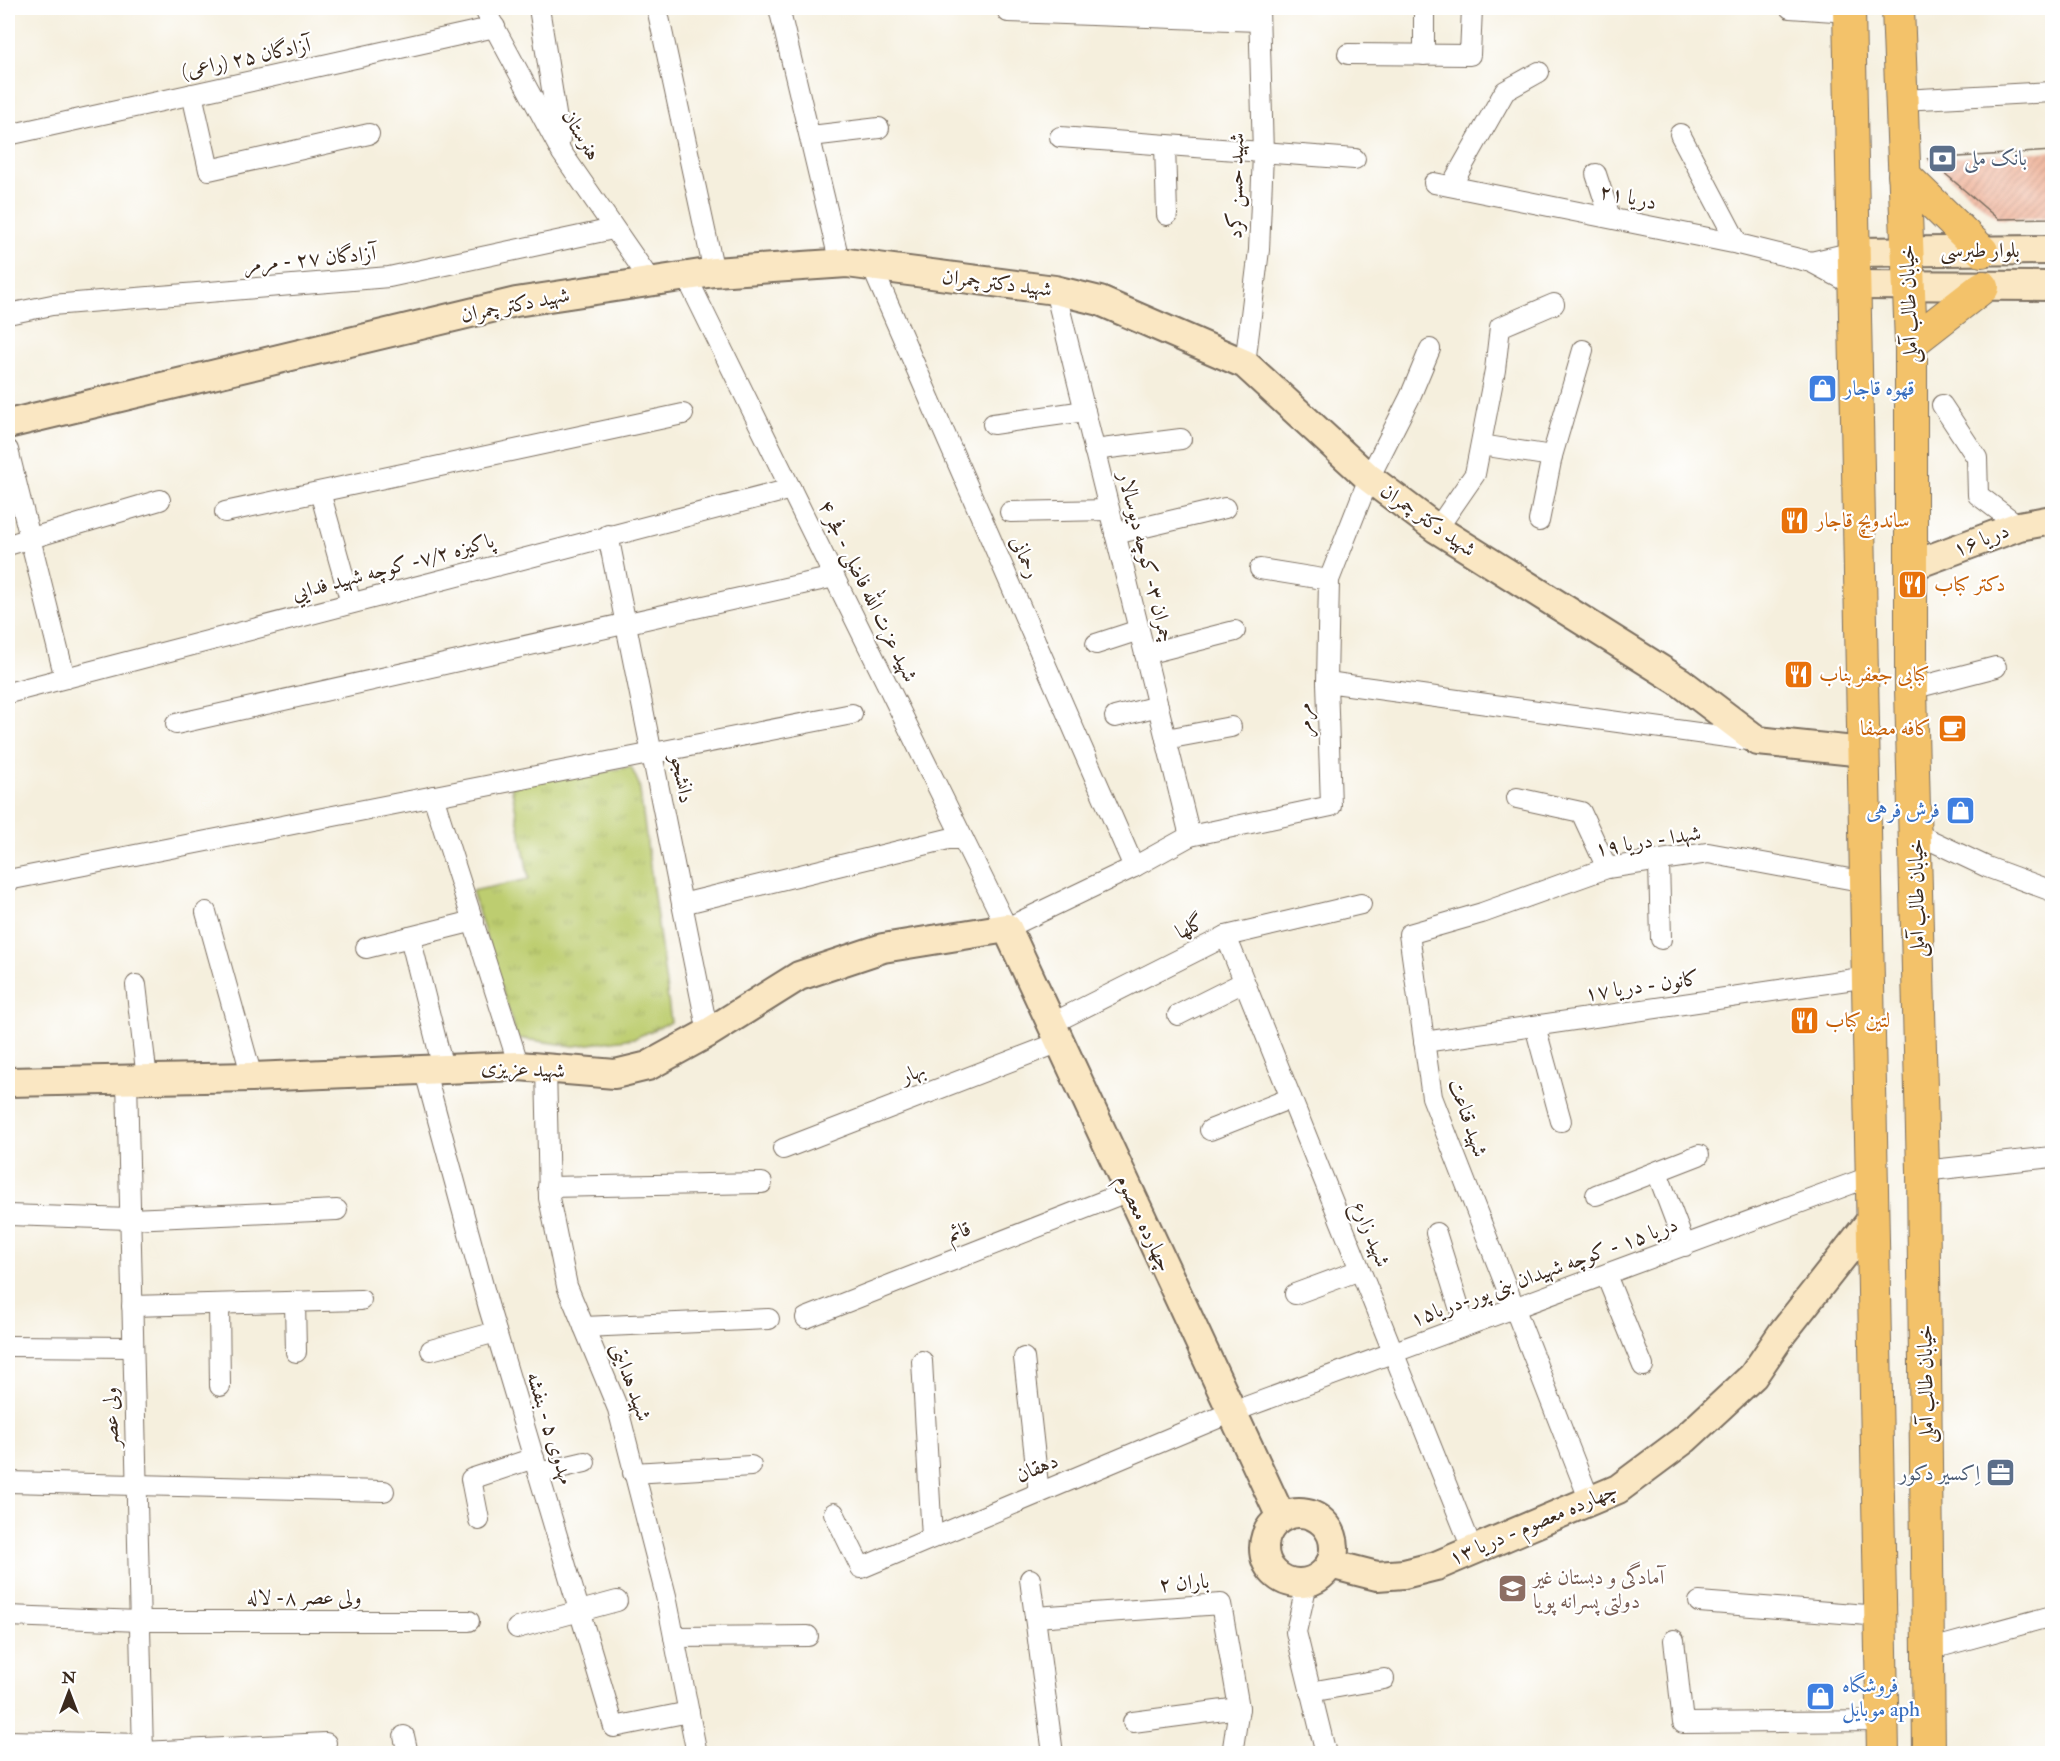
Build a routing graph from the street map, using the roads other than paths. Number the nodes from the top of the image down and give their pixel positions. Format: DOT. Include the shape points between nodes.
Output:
graph roads {
  1 [pos="484,8"];
  2 [pos="539,8"];
  3 [pos="657,8"];
  4 [pos="779,8"];
  5 [pos="1472,8"];
  6 [pos="1791,8"];
  7 [pos="1898,8"];
  8 [pos="1424,9"];
  9 [pos="1849,10"];
  10 [pos="1008,12"];
  11 [pos="1258,14"];
  12 [pos="495,27"];
  13 [pos="1348,54"];
  14 [pos="1424,55"];
  15 [pos="1539,72"];
  16 [pos="2052,92"];
  17 [pos="192,94"];
  18 [pos="1902,100"];
  19 [pos="879,128"];
  20 [pos="369,134"];
  21 [pos="1680,134"];
  22 [pos="8,135"];
  23 [pos="811,136"];
  24 [pos="1060,137"];
  25 [pos="1165,145"];
  26 [pos="562,153"];
  27 [pos="1263,154"];
  28 [pos="1355,159"];
  29 [pos="1596,174"];
  30 [pos="1904,175"];
  31 [pos="1167,215"];
  32 [pos="1610,217"];
  33 [pos="613,229"];
  34 [pos="1738,244"];
  35 [pos="1908,250"];
  36 [pos="2052,250"];
  37 [pos="1982,251"];
  38 [pos="1854,252"];
  39 [pos="1810,262"];
  40 [pos="840,264"];
  41 [pos="872,267"];
  42 [pos="714,272"];
  43 [pos="686,276"];
  44 [pos="650,280"];
  45 [pos="1909,284"];
  46 [pos="1854,285"];
  47 [pos="2052,286"];
  48 [pos="1983,287"];
  49 [pos="1055,290"];
  50 [pos="1554,304"];
  51 [pos="8,314"];
  52 [pos="1911,343"];
  53 [pos="1430,349"];
  54 [pos="1583,350"];
  55 [pos="1245,364"];
  56 [pos="1942,405"];
  57 [pos="1085,411"];
  58 [pos="683,414"];
  59 [pos="8,424"];
  60 [pos="993,424"];
  61 [pos="1181,439"];
  62 [pos="1481,445"];
  63 [pos="8,450"];
  64 [pos="1094,450"];
  65 [pos="1552,456"];
  66 [pos="1370,478"];
  67 [pos="791,489"];
  68 [pos="320,492"];
  69 [pos="160,500"];
  70 [pos="1225,508"];
  71 [pos="1109,510"];
  72 [pos="225,512"];
  73 [pos="1010,512"];
  74 [pos="2052,520"];
  75 [pos="1539,521"];
  76 [pos="2019,526"];
  77 [pos="1437,529"];
  78 [pos="1115,534"];
  79 [pos="608,535"];
  80 [pos="29,539"];
  81 [pos="8,545"];
  82 [pos="1911,566"];
  83 [pos="1260,569"];
  84 [pos="834,577"];
  85 [pos="1329,580"];
  86 [pos="351,603"];
  87 [pos="626,622"];
  88 [pos="1139,630"];
  89 [pos="1235,631"];
  90 [pos="1096,644"];
  91 [pos="1145,654"];
  92 [pos="1996,667"];
  93 [pos="65,678"];
  94 [pos="1327,682"];
  95 [pos="1911,689"];
  96 [pos="8,693"];
  97 [pos="1158,706"];
  98 [pos="852,714"];
  99 [pos="1115,717"];
  100 [pos="176,724"];
  101 [pos="1231,727"];
  102 [pos="1166,739"];
  103 [pos="1758,741"];
  104 [pos="1864,752"];
  105 [pos="652,753"];
  106 [pos="433,796"];
  107 [pos="1517,798"];
  108 [pos="1915,833"];
  109 [pos="1190,836"];
  110 [pos="963,839"];
  111 [pos="1659,862"];
  112 [pos="1134,867"];
  113 [pos="1607,868"];
  114 [pos="8,880"];
  115 [pos="1866,882"];
  116 [pos="2052,891"];
  117 [pos="682,904"];
  118 [pos="1361,904"];
  119 [pos="206,912"];
  120 [pos="474,921"];
  121 [pos="1007,928"];
  122 [pos="1409,934"];
  123 [pos="1226,936"];
  124 [pos="410,937"];
  125 [pos="1661,939"];
  126 [pos="366,948"];
  127 [pos="1868,977"];
  128 [pos="1244,982"];
  129 [pos="136,985"];
  130 [pos="1178,1015"];
  131 [pos="1535,1026"];
  132 [pos="708,1033"];
  133 [pos="1056,1033"];
  134 [pos="1424,1042"];
  135 [pos="532,1067"];
  136 [pos="434,1068"];
  137 [pos="252,1077"];
  138 [pos="137,1079"];
  139 [pos="8,1082"];
  140 [pos="1291,1098"];
  141 [pos="1561,1121"];
  142 [pos="1210,1130"];
  143 [pos="783,1149"];
  144 [pos="1699,1155"];
  145 [pos="2052,1157"];
  146 [pos="1923,1171"];
  147 [pos="1657,1172"];
  148 [pos="1872,1176"];
  149 [pos="762,1183"];
  150 [pos="548,1187"];
  151 [pos="1129,1191"];
  152 [pos="1596,1195"];
  153 [pos="337,1210"];
  154 [pos="8,1215"];
  155 [pos="1873,1218"];
  156 [pos="130,1219"];
  157 [pos="1436,1233"];
  158 [pos="1685,1246"];
  159 [pos="1360,1270"];
  160 [pos="1606,1275"];
  161 [pos="1295,1294"];
  162 [pos="361,1300"];
  163 [pos="296,1302"];
  164 [pos="219,1304"];
  165 [pos="132,1306"];
  166 [pos="1516,1307"];
  167 [pos="806,1318"];
  168 [pos="769,1319"];
  169 [pos="1465,1326"];
  170 [pos="584,1327"];
  171 [pos="496,1332"];
  172 [pos="8,1346"];
  173 [pos="133,1347"];
  174 [pos="431,1350"];
  175 [pos="296,1352"];
  176 [pos="1393,1352"];
  177 [pos="1024,1358"];
  178 [pos="922,1361"];
  179 [pos="1643,1366"];
  180 [pos="220,1386"];
  181 [pos="1232,1412"];
  182 [pos="585,1462"];
  183 [pos="536,1466"];
  184 [pos="751,1466"];
  185 [pos="633,1473"];
  186 [pos="8,1482"];
  187 [pos="136,1484"];
  188 [pos="384,1491"];
  189 [pos="1039,1493"];
  190 [pos="1590,1501"];
  191 [pos="834,1513"];
  192 [pos="1281,1517"];
  193 [pos="479,1520"];
  194 [pos="932,1538"];
  195 [pos="1473,1551"];
  196 [pos="1330,1564"];
  197 [pos="1030,1579"];
  198 [pos="1307,1582"];
  199 [pos="617,1601"];
  200 [pos="1700,1602"];
  201 [pos="579,1611"];
  202 [pos="8,1616"];
  203 [pos="1880,1616"];
  204 [pos="2052,1616"];
  205 [pos="1035,1617"];
  206 [pos="469,1621"];
  207 [pos="140,1622"];
  208 [pos="517,1628"];
  209 [pos="808,1636"];
  210 [pos="674,1637"];
  211 [pos="1674,1640"];
  212 [pos="1928,1650"];
  213 [pos="1384,1679"];
  214 [pos="1310,1692"];
  215 [pos="1239,1708"];
  216 [pos="689,1712"];
  217 [pos="1883,1721"];
  218 [pos="1133,1722"];
  219 [pos="8,1741"];
  220 [pos="326,1743"];
  221 [pos="143,1750"];
  222 [pos="1049,1753"];
  223 [pos="697,1754"];
  224 [pos="1232,1754"];
  225 [pos="1326,1754"];
  226 [pos="1883,1754"];
  227 [pos="1929,1754"];
  1 -- 12 [label="street, هنرستان"];
  2 -- 26 [label="street"];
  3 -- 42 [label="street"];
  4 -- 23 [label="street"];
  5 -- 14 [label="street" via="1470,56"];
  6 -- 9 [label="street"];
  7 -- 18 [label="main road, خیابان طالب آملی"];
  8 -- 14 [label="street"];
  9 -- 38 [label="main road"];
  10 -- 11 [label="street"];
  11 -- 27 [label="street, شهید حسن کرد"];
  12 -- 17 [label="street, آزادگان ۲۵ (راعی)"];
  12 -- 26 [label="street, هنرستان"];
  13 -- 14 [label="street"];
  15 -- 32 [label="street, دریا ۲۱" via="1505,91 1443,185"];
  16 -- 18 [label="street"];
  17 -- 20 [label="street" via="209,170"];
  17 -- 22 [label="street, آزادگان ۲۵ (راعی)"];
  18 -- 30 [label="main road, خیابان طالب آملی"];
  19 -- 23 [label="street"];
  21 -- 34 [label="street"];
  23 -- 40 [label="street"];
  24 -- 25 [label="street"];
  25 -- 27 [label="street"];
  25 -- 31 [label="street"];
  26 -- 33 [label="street, هنرستان"];
  27 -- 28 [label="street"];
  27 -- 55 [label="street, شهید حسن کرد" via="1259,250"];
  29 -- 32 [label="street"];
  30 -- 35 [label="main road, خیابان طالب آملی"];
  30 -- 37 [label="main road"];
  32 -- 34 [label="street, دریا ۲۱"];
  33 -- 44 [label="street, هنرستان"];
  33 -- 51 [label="street, آزادگان ۲۷ - مرمر" via="389,277 52,305"];
  34 -- 39 [label="street, دریا ۲۱"];
  35 -- 37 [label="street, بلوار طبرسی"];
  35 -- 38 [label="street, بلوار طبرسی"];
  35 -- 45 [label="main road, خیابان طالب آملی"];
  36 -- 37 [label="street, بلوار طبرسی"];
  38 -- 39 [label="street, دریا ۲۱"];
  38 -- 46 [label="main road"];
  39 -- 46 [label="street, دریا ۲۱"];
  40 -- 41 [label="street, شهید دکتر چمران"];
  40 -- 42 [label="street, شهید دکتر چمران"];
  41 -- 49 [label="street, شهید دکتر چمران"];
  41 -- 112 [label="street, رحمانی"];
  42 -- 43 [label="street, شهید دکتر چمران"];
  43 -- 44 [label="street, شهید دکتر چمران"];
  43 -- 67 [label="street, شهید عزت الله فاضلی - فجر ۴"];
  44 -- 59 [label="street, شهید دکتر چمران" via="516,302"];
  45 -- 46 [label="street, بلوار طبرسی"];
  45 -- 48 [label="street, بلوار طبرسی"];
  45 -- 52 [label="main road, خیابان طالب آملی"];
  46 -- 104 [label="main road"];
  47 -- 48 [label="street, بلوار طبرسی"];
  48 -- 52 [label="main road"];
  49 -- 55 [label="street, شهید دکتر چمران" via="1100,301"];
  49 -- 57 [label="street, چمران ۳- كوچه ديوسالار"];
  50 -- 62 [label="street" via="1500,327"];
  52 -- 82 [label="main road, خیابان طالب آملی"];
  53 -- 66 [label="street"];
  54 -- 65 [label="street"];
  55 -- 66 [label="street, شهید دکتر چمران"];
  56 -- 76 [label="street" via="1977,458 1978,495"];
  57 -- 60 [label="street"];
  57 -- 64 [label="street, چمران ۳- كوچه ديوسالار"];
  58 -- 68 [label="street"];
  61 -- 64 [label="street"];
  62 -- 65 [label="street"];
  62 -- 77 [label="street" via="1475,474"];
  63 -- 80 [label="street"];
  64 -- 71 [label="street, چمران ۳- كوچه ديوسالار"];
  65 -- 75 [label="street"];
  66 -- 77 [label="street, شهید دکتر چمران"];
  66 -- 85 [label="street"];
  67 -- 79 [label="street, پاکیزه ۷/۲- كوچه شهيد فدايي"];
  67 -- 84 [label="street, شهید عزت الله فاضلی - فجر ۴"];
  68 -- 72 [label="street"];
  68 -- 86 [label="street"];
  69 -- 80 [label="street"];
  70 -- 78 [label="street"];
  71 -- 73 [label="street"];
  71 -- 78 [label="street, چمران ۳- كوچه ديوسالار"];
  74 -- 76 [label="street, دریا ۱۶"];
  76 -- 82 [label="street, دریا ۱۶"];
  77 -- 103 [label="street, شهید دکتر چمران" via="1679,681"];
  78 -- 88 [label="street, چمران ۳- كوچه ديوسالار"];
  79 -- 86 [label="street, پاکیزه ۷/۲- كوچه شهيد فدايي"];
  79 -- 87 [label="street, دانشجو"];
  80 -- 81 [label="street"];
  80 -- 93 [label="street"];
  82 -- 95 [label="main road, خیابان طالب آملی"];
  83 -- 85 [label="street"];
  84 -- 87 [label="street"];
  84 -- 110 [label="street, شهید عزت الله فاضلی - فجر ۴"];
  85 -- 94 [label="street"];
  86 -- 93 [label="street, پاکیزه ۷/۲- كوچه شهيد فدايي"];
  87 -- 100 [label="street"];
  87 -- 105 [label="street, دانشجو"];
  88 -- 90 [label="street"];
  88 -- 91 [label="street, چمران ۳- كوچه ديوسالار"];
  89 -- 91 [label="street"];
  91 -- 97 [label="street, چمران ۳- كوچه ديوسالار"];
  92 -- 95 [label="street"];
  93 -- 96 [label="street, پاکیزه ۷/۲- كوچه شهيد فدايي"];
  94 -- 103 [label="street, مرمر"];
  94 -- 109 [label="street, مرمر" via="1331,806"];
  95 -- 108 [label="main road, خیابان طالب آملی"];
  97 -- 99 [label="street"];
  97 -- 102 [label="street, چمران ۳- كوچه ديوسالار"];
  98 -- 105 [label="street"];
  101 -- 102 [label="street"];
  102 -- 109 [label="street, چمران ۳- كوچه ديوسالار"];
  103 -- 104 [label="street"];
  104 -- 115 [label="main road"];
  105 -- 106 [label="street"];
  105 -- 117 [label="street, دانشجو"];
  106 -- 114 [label="street"];
  106 -- 120 [label="street, شهید هدایتی"];
  107 -- 113 [label="street" via="1581,812"];
  108 -- 116 [label="street" via="1987,867"];
  108 -- 146 [label="main road, خیابان طالب آملی"];
  109 -- 112 [label="street, مرمر"];
  110 -- 117 [label="street" via="948,839"];
  110 -- 121 [label="street, شهید عزت الله فاضلی - فجر ۴"];
  111 -- 113 [label="street, شهدا - دریا ۱۹"];
  111 -- 115 [label="street, شهدا - دریا ۱۹" via="1708,853"];
  111 -- 125 [label="street"];
  112 -- 121 [label="street, مرمر"];
  113 -- 122 [label="street, شهدا - دریا ۱۹" via="1482,913"];
  115 -- 127 [label="main road"];
  117 -- 132 [label="street, دانشجو"];
  118 -- 123 [label="street, گلها"];
  119 -- 137 [label="street"];
  120 -- 124 [label="street"];
  120 -- 135 [label="street, شهید هدایتی"];
  121 -- 132 [label="street, شهید عزیزی" via="883,948 799,976"];
  121 -- 133 [label="street, چهارده معصوم"];
  122 -- 134 [label="street, شهید قناعت"];
  123 -- 128 [label="street, شهید زارع"];
  123 -- 133 [label="street, گلها"];
  124 -- 126 [label="street"];
  124 -- 136 [label="street, مهدوی ۵ - بنفشه"];
  127 -- 131 [label="street, کانون - دریا ۱۷"];
  127 -- 148 [label="main road"];
  128 -- 130 [label="street"];
  128 -- 140 [label="street, شهید زارع"];
  129 -- 138 [label="street, ولی عصر"];
  131 -- 134 [label="street, کانون - دریا ۱۷"];
  131 -- 141 [label="street"];
  132 -- 135 [label="street, شهید عزیزی" via="648,1066 615,1074"];
  133 -- 143 [label="street, بهار"];
  133 -- 151 [label="street, چهارده معصوم"];
  134 -- 166 [label="street, شهید قناعت" via="1432,1097"];
  135 -- 136 [label="street, شهید عزیزی"];
  135 -- 150 [label="street, شهید هدایتی"];
  136 -- 137 [label="street, شهید عزیزی"];
  136 -- 171 [label="street, مهدوی ۵ - بنفشه"];
  137 -- 138 [label="street, شهید عزیزی"];
  138 -- 139 [label="street, شهید عزیزی"];
  138 -- 156 [label="street, ولی عصر"];
  140 -- 142 [label="street"];
  140 -- 159 [label="street, شهید زارع"];
  144 -- 147 [label="street"];
  145 -- 146 [label="street"];
  146 -- 212 [label="main road, خیابان طالب آملی"];
  147 -- 152 [label="street"];
  147 -- 158 [label="street"];
  148 -- 155 [label="main road"];
  148 -- 158 [label="street, دریا ۱۵ - كوچه شهيدان بنی پور-دريا۱۵"];
  149 -- 150 [label="street"];
  150 -- 170 [label="street, شهید هدایتی" via="567,1286"];
  151 -- 167 [label="street, قائم"];
  151 -- 181 [label="street, چهارده معصوم"];
  153 -- 156 [label="street"];
  154 -- 156 [label="street"];
  155 -- 190 [label="street, چهارده معصوم - دریا ۱۳" via="1753,1376 1685,1439 1618,1489"];
  155 -- 203 [label="main road"];
  156 -- 165 [label="street, ولی عصر"];
  157 -- 169 [label="street"];
  158 -- 160 [label="street, دریا ۱۵ - كوچه شهيدان بنی پور-دريا۱۵"];
  159 -- 161 [label="street"];
  159 -- 176 [label="street, شهید زارع"];
  160 -- 166 [label="street, دریا ۱۵ - كوچه شهيدان بنی پور-دريا۱۵"];
  160 -- 179 [label="street"];
  162 -- 163 [label="street"];
  163 -- 164 [label="street"];
  163 -- 175 [label="street"];
  164 -- 165 [label="street"];
  164 -- 180 [label="street"];
  165 -- 173 [label="street, ولی عصر"];
  166 -- 169 [label="street, دریا ۱۵ - كوچه شهيدان بنی پور-دريا۱۵"];
  166 -- 190 [label="street, شهید قناعت"];
  168 -- 170 [label="street"];
  169 -- 176 [label="street, دریا ۱۵ - كوچه شهيدان بنی پور-دريا۱۵"];
  170 -- 185 [label="street, شهید هدایتی" via="618,1409"];
  171 -- 174 [label="street"];
  171 -- 183 [label="street, مهدوی ۵ - بنفشه"];
  172 -- 173 [label="street"];
  173 -- 187 [label="street, ولی عصر"];
  176 -- 181 [label="street, دریا ۱۵ - كوچه شهيدان بنی پور-دريا۱۵"];
  176 -- 195 [label="street, شهید زارع"];
  177 -- 189 [label="street"];
  178 -- 194 [label="street"];
  181 -- 189 [label="street, دهقان"];
  181 -- 192 [label="street, چهارده معصوم"];
  182 -- 183 [label="street"];
  183 -- 193 [label="street" via="471,1479"];
  183 -- 201 [label="street, مهدوی ۵ - بنفشه"];
  184 -- 185 [label="street"];
  185 -- 210 [label="street, شهید هدایتی"];
  186 -- 187 [label="street"];
  187 -- 188 [label="street"];
  187 -- 207 [label="street, ولی عصر"];
  189 -- 194 [label="street, دهقان"];
  190 -- 195 [label="street, چهارده معصوم - دریا ۱۳"];
  191 -- 194 [label="street, دهقان" via="861,1568"];
  192 -- 196 [label="street" via="1303,1513 1323,1522 1333,1542"];
  192 -- 198 [label="street" via="1266,1534 1264,1556 1268,1566 1284,1581"];
  195 -- 196 [label="street, چهارده معصوم - دریا ۱۳" via="1404,1574 1377,1576"];
  196 -- 198 [label="street" via="1323,1574"];
  197 -- 205 [label="street"];
  198 -- 214 [label="street" via="1296,1632"];
  199 -- 201 [label="street"];
  200 -- 203 [label="street"];
  201 -- 208 [label="street"];
  201 -- 216 [label="street, مهدوی ۵ - بنفشه" via="614,1727"];
  202 -- 207 [label="street, ولی عصر ۸- لاله"];
  203 -- 217 [label="main road"];
  204 -- 212 [label="street"];
  205 -- 215 [label="street, باران ۲" via="1221,1604"];
  205 -- 222 [label="street"];
  206 -- 207 [label="street, ولی عصر ۸- لاله"];
  207 -- 221 [label="street, ولی عصر"];
  209 -- 210 [label="street"];
  210 -- 216 [label="street, شهید هدایتی"];
  211 -- 217 [label="street" via="1683,1723"];
  212 -- 227 [label="main road, خیابان طالب آملی"];
  213 -- 214 [label="street"];
  214 -- 225 [label="street"];
  215 -- 218 [label="street"];
  215 -- 224 [label="street, باران ۲"];
  216 -- 223 [label="street, شهید هدایتی"];
  217 -- 226 [label="main road"];
  219 -- 221 [label="street"];
  220 -- 221 [label="street"];
}
